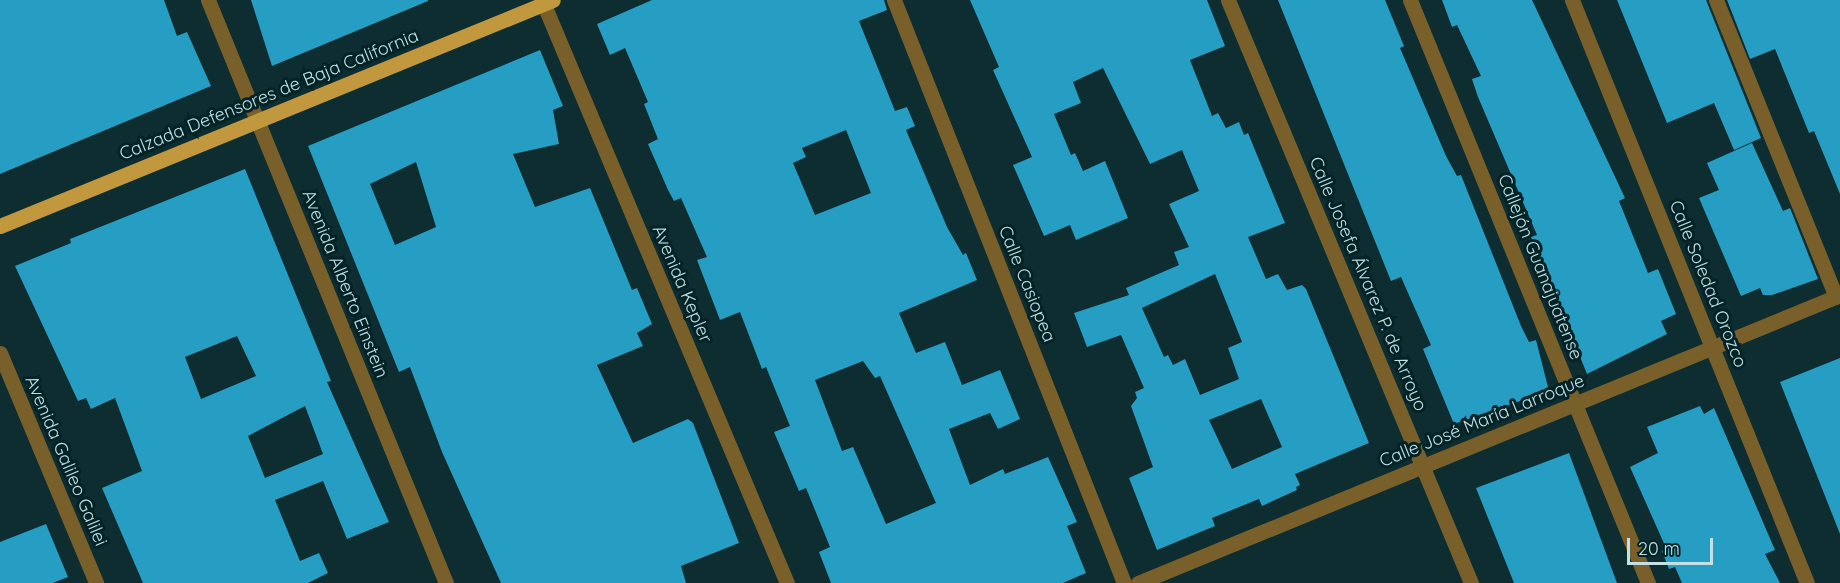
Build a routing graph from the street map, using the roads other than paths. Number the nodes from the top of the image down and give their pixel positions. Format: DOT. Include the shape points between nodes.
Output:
graph roads {
  1 [pos="208,0"];
  2 [pos="894,0"];
  3 [pos="1228,0"];
  4 [pos="1410,0"];
  5 [pos="1572,0"];
  6 [pos="1716,0"];
  7 [pos="546,1"];
  8 [pos="258,121"];
  9 [pos="0,226"];
  10 [pos="1838,296"];
  11 [pos="1713,347"];
  12 [pos="0,353"];
  13 [pos="1575,404"];
  14 [pos="1423,466"];
  15 [pos="96,583"];
  16 [pos="446,583"];
  17 [pos="787,583"];
  18 [pos="1125,583"];
  19 [pos="1138,583"];
  20 [pos="1471,583"];
  21 [pos="1648,583"];
  22 [pos="1807,583"];
  1 -- 8 [label="street, Avenida Alberto Einstein"];
  2 -- 18 [label="street, Calle Casiopea"];
  3 -- 14 [label="street, Calle Josefa Álvarez P. de Arroyo"];
  4 -- 13 [label="street, Callejón Guanajuatense"];
  5 -- 11 [label="street, Calle Soledad Orozco"];
  6 -- 10 [label="street"];
  7 -- 8 [label="main road, Calzada Defensores de Baja California"];
  7 -- 17 [label="street, Avenida Kepler"];
  8 -- 9 [label="main road, Calzada Defensores de Baja California"];
  8 -- 16 [label="street, Avenida Alberto Einstein"];
  10 -- 11 [label="street, Calle José María Larroque"];
  11 -- 13 [label="street, Calle José María Larroque"];
  11 -- 22 [label="street, Calle Soledad Orozco"];
  12 -- 15 [label="street, Avenida Galileo Galilei"];
  13 -- 14 [label="street, Calle José María Larroque"];
  13 -- 21 [label="street, Callejón Guanajuatense"];
  14 -- 19 [label="street, Calle José María Larroque"];
  14 -- 20 [label="street, Calle Josefa Álvarez P. de Arroyo"];
}
